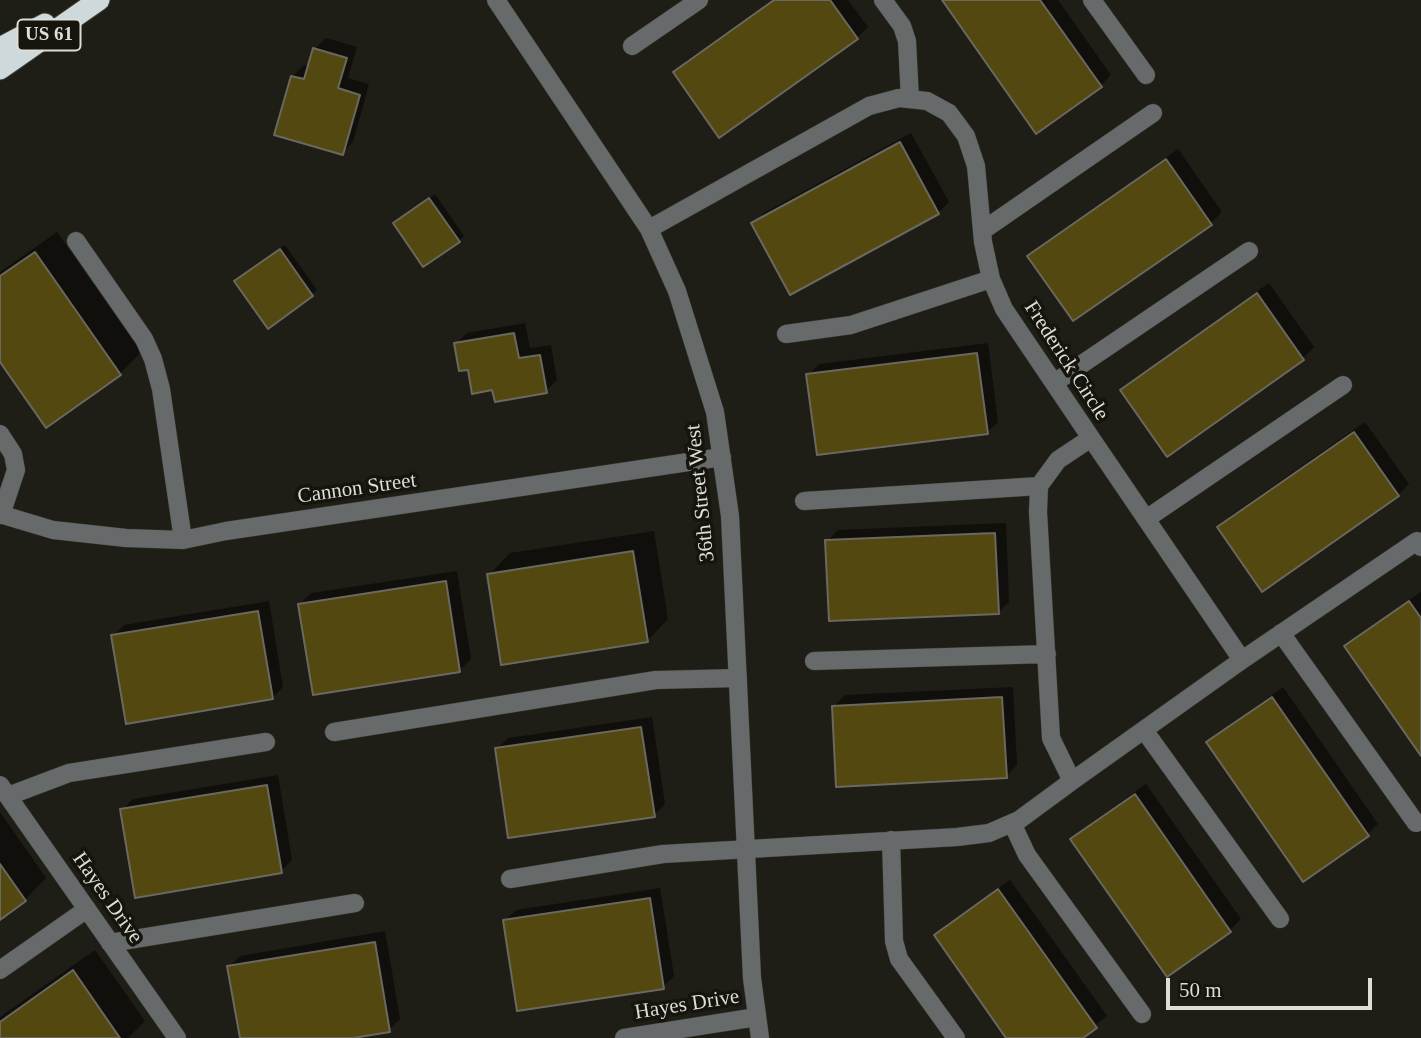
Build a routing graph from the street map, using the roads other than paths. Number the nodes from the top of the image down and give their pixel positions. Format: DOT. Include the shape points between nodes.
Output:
graph roads {
  1 [pos="90,0"];
  2 [pos="99,0"];
  3 [pos="496,0"];
  4 [pos="699,0"];
  5 [pos="883,0"];
  6 [pos="1092,0"];
  7 [pos="632,46"];
  8 [pos="0,48"];
  9 [pos="0,69"];
  10 [pos="1146,75"];
  11 [pos="910,99"];
  12 [pos="1153,113"];
  13 [pos="649,229"];
  14 [pos="982,231"];
  15 [pos="76,241"];
  16 [pos="1249,251"];
  17 [pos="991,279"];
  18 [pos="786,334"];
  19 [pos="1054,383"];
  20 [pos="1343,385"];
  21 [pos="0,435"];
  22 [pos="1091,438"];
  23 [pos="722,457"];
  24 [pos="1039,486"];
  25 [pos="804,500"];
  26 [pos="1,514"];
  27 [pos="1146,519"];
  28 [pos="183,540"];
  29 [pos="1419,544"];
  30 [pos="1281,633"];
  31 [pos="1047,654"];
  32 [pos="1242,660"];
  33 [pos="814,661"];
  34 [pos="738,678"];
  35 [pos="1144,730"];
  36 [pos="334,732"];
  37 [pos="266,742"];
  38 [pos="1072,781"];
  39 [pos="4,790"];
  40 [pos="1012,823"];
  41 [pos="1416,823"];
  42 [pos="891,840"];
  43 [pos="746,848"];
  44 [pos="510,878"];
  45 [pos="355,903"];
  46 [pos="87,909"];
  47 [pos="1280,919"];
  48 [pos="110,943"];
  49 [pos="0,970"];
  50 [pos="1142,1014"];
  51 [pos="757,1017"];
  52 [pos="177,1038"];
  53 [pos="624,1038"];
  54 [pos="760,1038"];
  55 [pos="956,1038"];
  1 -- 8 [label="highway, US 61"];
  2 -- 9 [label="highway, US 61"];
  3 -- 13 [label="street, 36th Street West"];
  4 -- 7 [label="street"];
  5 -- 11 [label="street" via="907,41"];
  6 -- 10 [label="street"];
  11 -- 13 [label="street, Frederick Circle" via="869,106"];
  11 -- 14 [label="street, Frederick Circle" via="927,101 949,113 966,136 975,166"];
  12 -- 14 [label="street"];
  13 -- 23 [label="street, 36th Street West" via="677,291 715,412"];
  14 -- 17 [label="street, Frederick Circle"];
  15 -- 28 [label="street" via="153,359"];
  16 -- 19 [label="street"];
  17 -- 18 [label="street" via="851,325"];
  17 -- 19 [label="street, Frederick Circle" via="1004,309"];
  19 -- 22 [label="street, Frederick Circle"];
  20 -- 27 [label="street"];
  21 -- 26 [label="street" via="13,454 16,470"];
  22 -- 24 [label="street, Frederick Circle" via="1058,460"];
  22 -- 27 [label="street"];
  23 -- 28 [label="street, Cannon Street"];
  23 -- 34 [label="street, 36th Street West" via="730,516"];
  24 -- 25 [label="street"];
  24 -- 31 [label="street"];
  26 -- 28 [label="street, Cannon Street" via="53,530"];
  27 -- 32 [label="street"];
  29 -- 30 [label="street"];
  30 -- 32 [label="street"];
  30 -- 41 [label="street"];
  31 -- 33 [label="street"];
  31 -- 38 [label="street" via="1051,738"];
  32 -- 35 [label="street"];
  34 -- 36 [label="street" via="656,680"];
  34 -- 43 [label="street, 36th Street West"];
  35 -- 38 [label="street"];
  35 -- 47 [label="street"];
  37 -- 39 [label="street" via="69,774"];
  38 -- 40 [label="street"];
  39 -- 46 [label="street, Hayes Drive"];
  40 -- 42 [label="street" via="989,833"];
  40 -- 50 [label="street" via="1027,855"];
  42 -- 43 [label="street"];
  42 -- 55 [label="street" via="894,942 899,959"];
  43 -- 44 [label="street" via="663,854"];
  43 -- 51 [label="street, 36th Street West"];
  45 -- 48 [label="street"];
  46 -- 48 [label="street, Hayes Drive"];
  46 -- 49 [label="street"];
  48 -- 52 [label="street, Hayes Drive"];
  51 -- 53 [label="street, Hayes Drive"];
  51 -- 54 [label="street, 36th Street West"];
}
